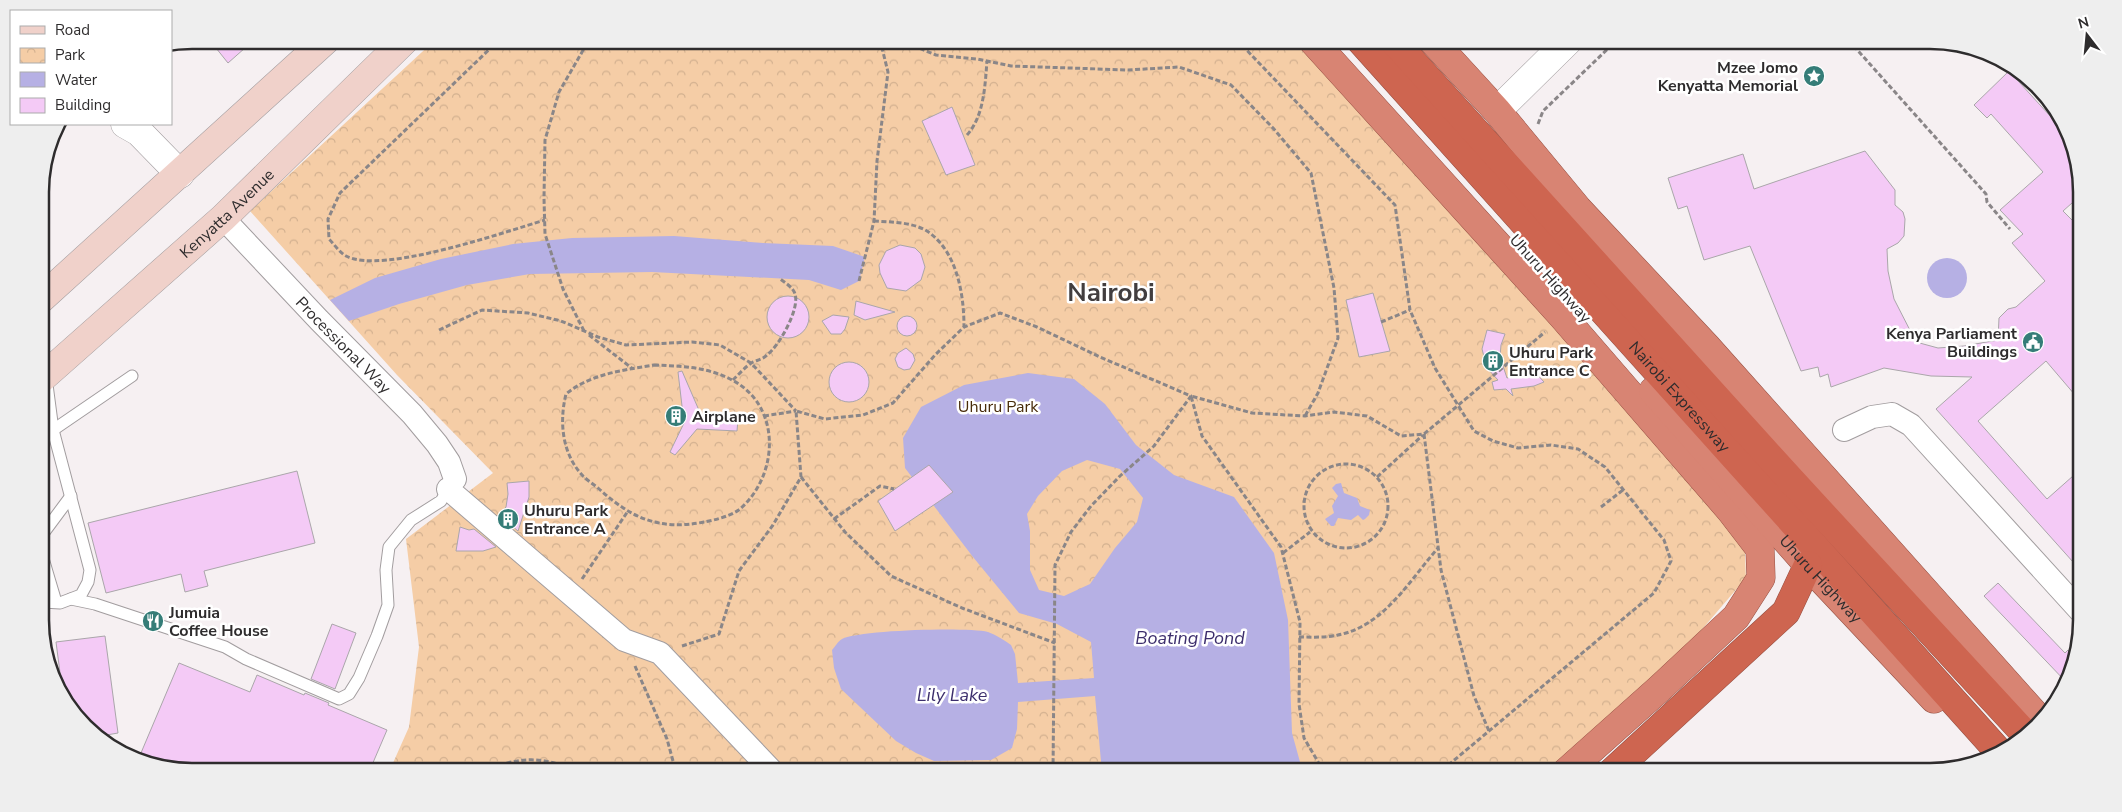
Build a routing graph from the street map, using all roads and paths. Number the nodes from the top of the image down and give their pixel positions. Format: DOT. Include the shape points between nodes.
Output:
graph roads {
  1 [pos="316,49"];
  2 [pos="396,49"];
  3 [pos="490,49"];
  4 [pos="584,49"];
  5 [pos="882,49"];
  6 [pos="921,49"];
  7 [pos="1246,49"];
  8 [pos="1320,49"];
  9 [pos="1343,49"];
  10 [pos="1368,49"];
  11 [pos="1401,49"];
  12 [pos="1440,49"];
  13 [pos="1560,49"];
  14 [pos="1608,49"];
  15 [pos="1856,49"];
  16 [pos="987,61"];
  17 [pos="1497,111"];
  18 [pos="128,125"];
  19 [pos="1536,129"];
  20 [pos="967,135"];
  21 [pos="180,174"];
  22 [pos="223,218"];
  23 [pos="545,220"];
  24 [pos="874,221"];
  25 [pos="2010,229"];
  26 [pos="778,278"];
  27 [pos="859,281"];
  28 [pos="49,292"];
  29 [pos="1410,310"];
  30 [pos="1563,317"];
  31 [pos="1382,322"];
  32 [pos="964,327"];
  33 [pos="439,330"];
  34 [pos="584,331"];
  35 [pos="752,363"];
  36 [pos="633,368"];
  37 [pos="49,372"];
  38 [pos="132,376"];
  39 [pos="733,380"];
  40 [pos="1191,396"];
  41 [pos="1458,405"];
  42 [pos="49,409"];
  43 [pos="796,411"];
  44 [pos="764,416"];
  45 [pos="1305,416"];
  46 [pos="53,430"];
  47 [pos="1844,430"];
  48 [pos="1424,434"];
  49 [pos="801,476"];
  50 [pos="1377,478"];
  51 [pos="452,484"];
  52 [pos="894,489"];
  53 [pos="1624,490"];
  54 [pos="71,496"];
  55 [pos="1601,507"];
  56 [pos="628,511"];
  57 [pos="834,519"];
  58 [pos="49,526"];
  59 [pos="1310,532"];
  60 [pos="1438,548"];
  61 [pos="1283,553"];
  62 [pos="1808,565"];
  63 [pos="49,578"];
  64 [pos="571,595"];
  65 [pos="71,599"];
  66 [pos="49,602"];
  67 [pos="56,602"];
  68 [pos="2073,603"];
  69 [pos="1299,638"];
  70 [pos="624,640"];
  71 [pos="1055,643"];
  72 [pos="660,653"];
  73 [pos="2037,716"];
  74 [pos="1489,731"];
  75 [pos="2021,731"];
  76 [pos="1995,747"];
  77 [pos="1984,752"];
  78 [pos="506,763"];
  79 [pos="558,763"];
  80 [pos="674,763"];
  81 [pos="764,763"];
  82 [pos="1053,763"];
  83 [pos="1319,763"];
  84 [pos="1451,763"];
  85 [pos="1576,763"];
  86 [pos="1622,763"];
  1 -- 21 [label="main road"];
  2 -- 22 [label="main road, Kenyatta Avenue"];
  3 -- 23 [label="path" via="340,193 328,219 330,240 345,256 367,262 426,255"];
  4 -- 23 [label="path" via="559,92 545,140"];
  5 -- 24 [label="path" via="888,72 877,162"];
  6 -- 16 [label="path" via="936,55"];
  7 -- 29 [label="path" via="1395,205"];
  8 -- 30 [label="highway"];
  9 -- 62 [label="highway, Uhuru Highway"];
  10 -- 76 [label="highway, Nairobi Expressway"];
  11 -- 75 [label="highway, Nairobi Expressway"];
  12 -- 17 [label="highway"];
  13 -- 17 [label="street"];
  14 -- 19 [label="path" via="1543,111"];
  15 -- 25 [label="path" via="1986,194 1987,202"];
  16 -- 20 [label="path" via="984,91 974,127"];
  16 -- 45 [label="path" via="1011,66 1128,70 1179,67 1231,84 1273,128 1311,173 1334,288 1338,338 1318,393"];
  17 -- 73 [label="highway" via="1578,209 1714,354"];
  18 -- 21 [label="street" via="139,132"];
  21 -- 28 [label="main road"];
  22 -- 37 [label="main road, Kenyatta Avenue"];
  22 -- 51 [label="street, Processional Way" via="412,414 449,462"];
  23 -- 34 [label="path" via="546,234 563,289"];
  24 -- 27 [label="path"];
  24 -- 32 [label="path" via="926,230 943,245 954,266 964,302"];
  26 -- 35 [label="path" via="790,286 796,306 778,343 766,356"];
  29 -- 31 [label="path"];
  29 -- 41 [label="path" via="1435,368"];
  30 -- 41 [label="path"];
  30 -- 85 [label="highway" via="1760,549 1760,578 1736,617"];
  32 -- 40 [label="path" via="1000,313 1037,326"];
  32 -- 43 [label="path" via="893,403 863,415 825,419"];
  33 -- 34 [label="path" via="482,310 528,313"];
  34 -- 35 [label="path" via="626,345 692,342 720,345"];
  34 -- 36 [label="path"];
  35 -- 39 [label="path"];
  35 -- 43 [label="path"];
  36 -- 39 [label="path" via="654,365 695,367"];
  36 -- 56 [label="path" via="576,386 566,394 562,414 566,451 572,461 583,476"];
  38 -- 46 [label="lane"];
  39 -- 44 [label="path" via="756,400"];
  40 -- 45 [label="path" via="1252,413"];
  40 -- 61 [label="path" via="1202,436"];
  40 -- 71 [label="path" via="1154,446 1091,506 1071,532 1056,565"];
  41 -- 48 [label="path"];
  41 -- 53 [label="path" via="1474,431 1493,441 1518,448 1551,445 1578,449 1605,467"];
  42 -- 46 [label="lane"];
  43 -- 44 [label="path"];
  43 -- 49 [label="path"];
  44 -- 56 [label="path" via="770,435 766,471 739,510 711,521 681,526 650,522"];
  45 -- 48 [label="path" via="1334,412 1367,416 1401,436"];
  46 -- 54 [label="lane"];
  47 -- 68 [label="street" via="1872,418 1892,414 1911,426"];
  48 -- 50 [label="path"];
  48 -- 60 [label="path"];
  49 -- 57 [label="path"];
  49 -- 72 [label="path" via="773,525 739,571 719,634"];
  50 -- 59 [label="path" via="1360,466 1347,464 1320,472 1310,482 1305,494 1303,508"];
  50 -- 59 [label="path" via="1387,496 1388,510 1376,536 1365,544 1337,548"];
  51 -- 64 [label="street"];
  51 -- 65 [label="lane" via="441,500 411,520 389,548 386,570 388,605 359,678 348,694 339,699 225,648 95,604"];
  52 -- 57 [label="path" via="880,486"];
  53 -- 55 [label="path"];
  53 -- 74 [label="path" via="1664,540 1671,561 1654,593"];
  54 -- 58 [label="lane"];
  54 -- 65 [label="lane" via="90,570 81,595"];
  56 -- 64 [label="path"];
  57 -- 71 [label="path" via="891,576 962,608"];
  59 -- 61 [label="path"];
  60 -- 69 [label="path" via="1392,604 1368,624 1338,635"];
  60 -- 74 [label="path" via="1474,696"];
  61 -- 69 [label="path" via="1300,622"];
  62 -- 77 [label="highway, Uhuru Highway"];
  62 -- 86 [label="highway" via="1786,612"];
  63 -- 67 [label="lane"];
  64 -- 70 [label="street"];
  65 -- 67 [label="lane"];
  66 -- 67 [label="lane"];
  69 -- 83 [label="path" via="1299,704 1304,738"];
  70 -- 72 [label="street"];
  70 -- 80 [label="path" via="667,739"];
  71 -- 82 [label="path"];
  72 -- 81 [label="street"];
  74 -- 84 [label="path"];
  78 -- 79 [label="path" via="535,758"];
}
